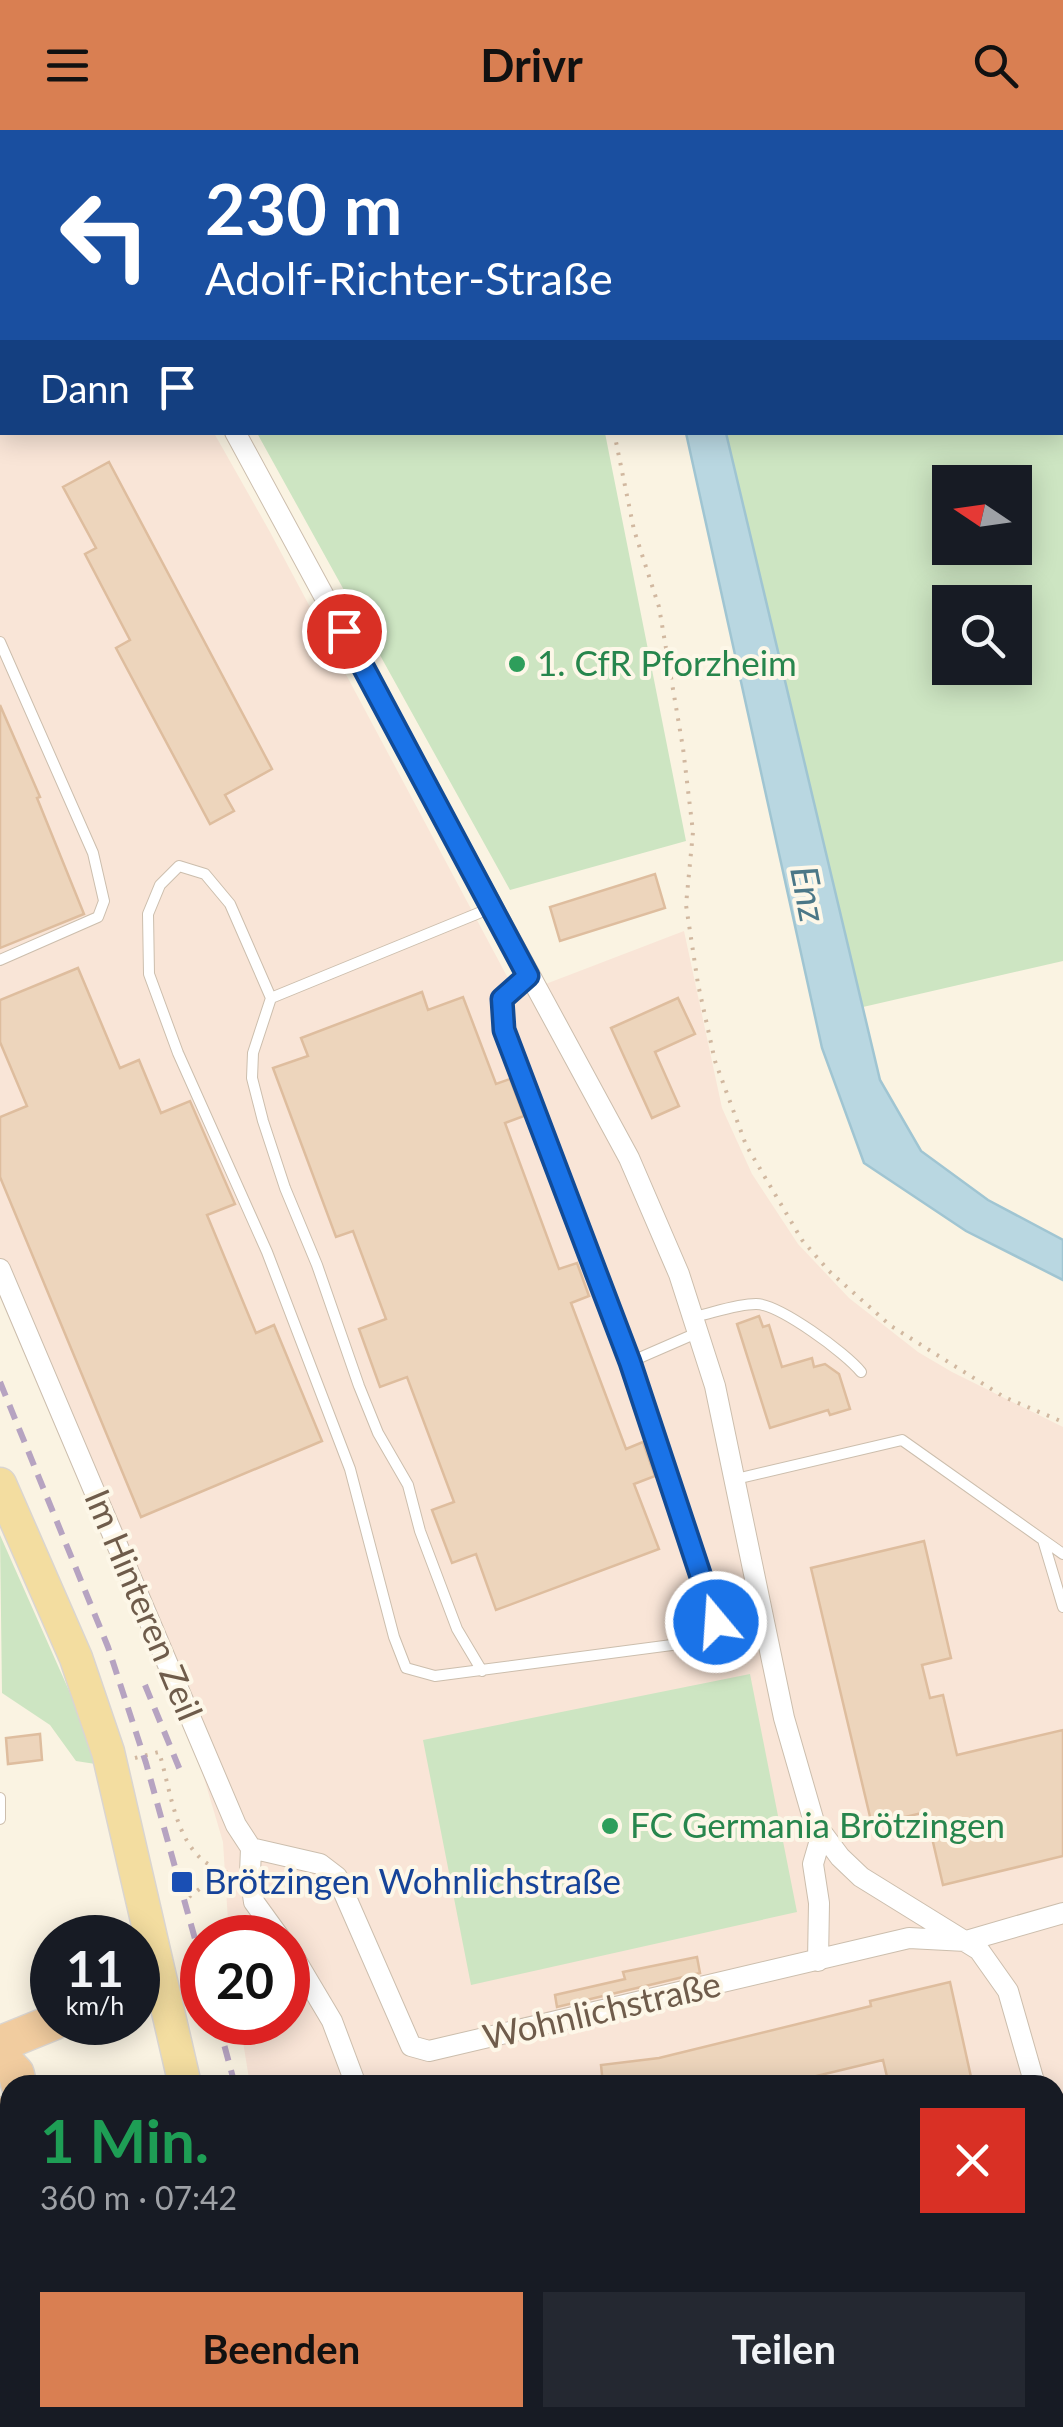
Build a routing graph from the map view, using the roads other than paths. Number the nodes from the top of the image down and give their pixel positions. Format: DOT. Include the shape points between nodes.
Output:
graph roads {
  1 [pos="237,435"];
  2 [pos="0,642"];
  3 [pos="491,908"];
  4 [pos="0,960"];
  5 [pos="528,976"];
  6 [pos="271,998"];
  7 [pos="0,1269"];
  8 [pos="697,1325"];
  9 [pos="630,1362"];
  10 [pos="861,1372"];
  11 [pos="736,1478"];
  12 [pos="0,1484"];
  13 [pos="1042,1539"];
  14 [pos="1063,1554"];
  15 [pos="1063,1607"];
  16 [pos="482,1671"];
  17 [pos="0,1798"];
  18 [pos="0,1819"];
  19 [pos="822,1834"];
  20 [pos="250,1848"];
  21 [pos="1063,1913"];
  22 [pos="263,1915"];
  23 [pos="966,1940"];
  24 [pos="818,1961"];
  25 [pos="310,1985"];
  26 [pos="30,2032"];
  27 [pos="0,2044"];
  28 [pos="0,2056"];
  29 [pos="17,2075"];
  30 [pos="183,2075"];
  31 [pos="352,2075"];
  32 [pos="1032,2075"];
  1 -- 3 [label="street"];
  2 -- 4 [label="lane" via="93,853 104,902 98,917"];
  3 -- 5 [label="street"];
  3 -- 6 [label="lane"];
  5 -- 8 [label="street" via="629,1158"];
  5 -- 9 [label="lane" via="502,999 504,1030"];
  6 -- 16 [label="lane" via="252,1066 263,1121 359,1386 408,1486 457,1629"];
  6 -- 16 [label="lane" via="230,904 206,874 179,866 160,884 148,914 148,974 267,1252 350,1469 394,1637 406,1668 435,1676"];
  7 -- 20 [label="street, Im Hinteren Zeil"];
  8 -- 9 [label="lane"];
  8 -- 10 [label="lane" via="754,1304 766,1306"];
  8 -- 11 [label="street"];
  9 -- 16 [label="lane" via="716,1622 687,1643"];
  11 -- 13 [label="lane" via="902,1440"];
  11 -- 19 [label="street" via="793,1756"];
  12 -- 30 [label="main road" via="76,1658 108,1752"];
  13 -- 14 [label="lane"];
  13 -- 15 [label="lane"];
  17 -- 18 [label="lane"];
  19 -- 23 [label="street" via="862,1877"];
  19 -- 24 [label="street" via="813,1864"];
  20 -- 22 [label="street, Im Hinteren Zeil" via="254,1902"];
  20 -- 24 [label="street, Wohnlichstraße" via="320,1864 337,1877 411,2046 430,2052"];
  21 -- 23 [label="street, Wohnlichstraße"];
  23 -- 24 [label="street, Wohnlichstraße" via="909,1938"];
  23 -- 32 [label="street" via="1008,1991"];
  25 -- 31 [label="street"];
  26 -- 27 [label="highway"];
  28 -- 29 [label="highway"];
}
